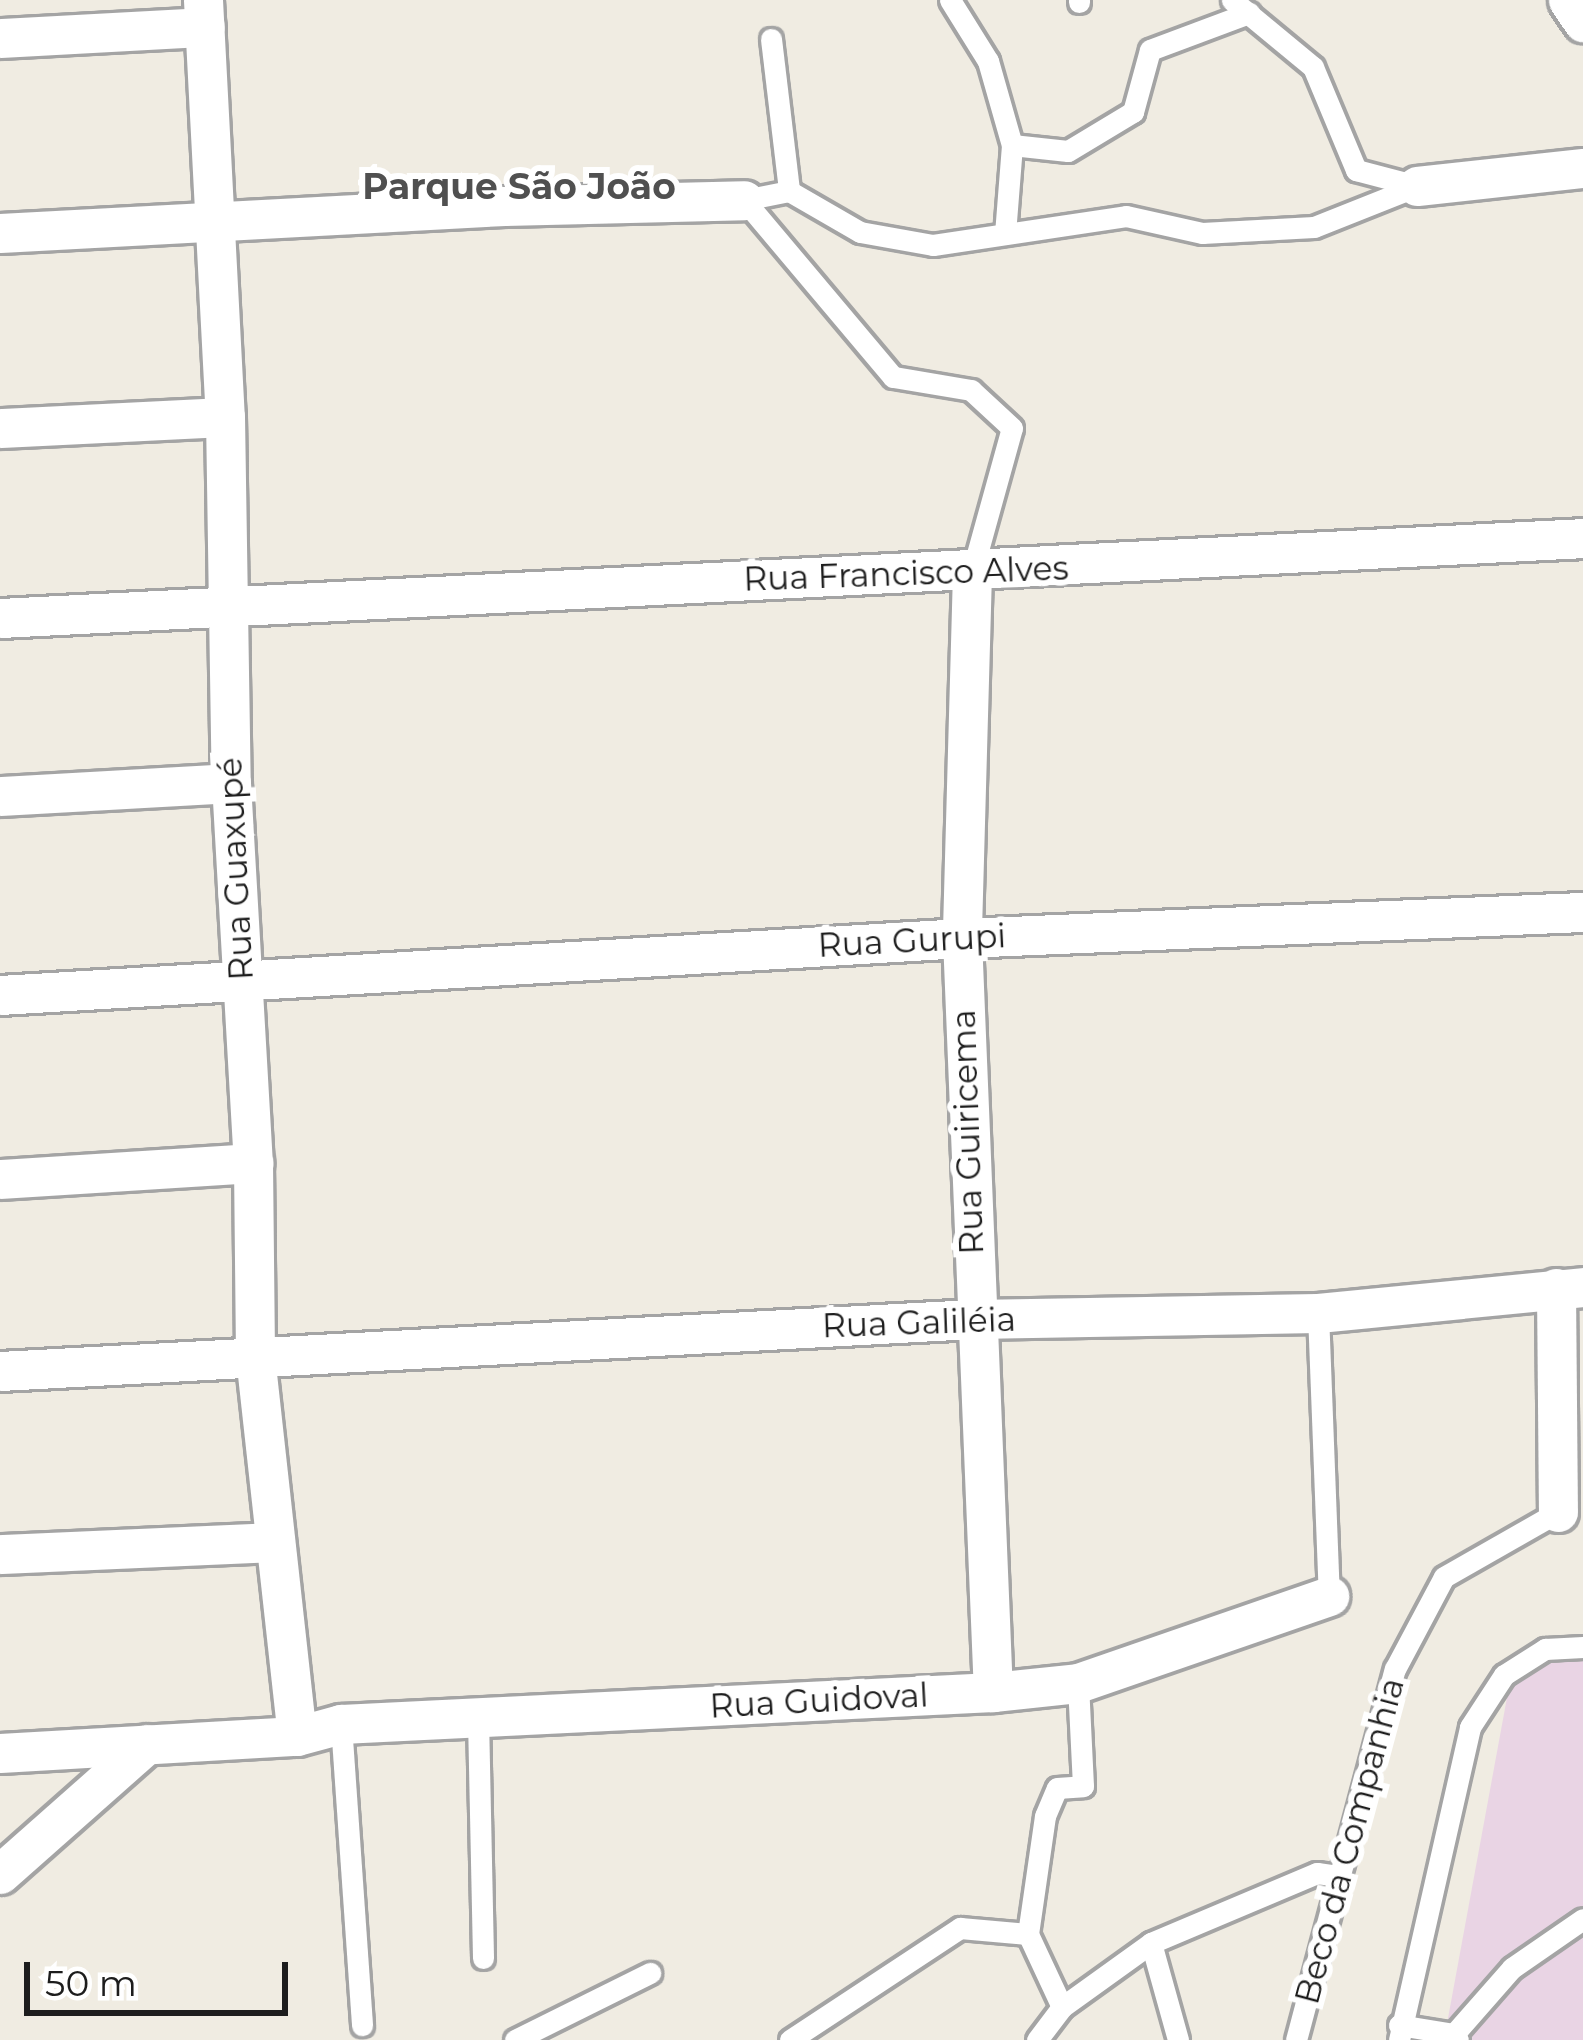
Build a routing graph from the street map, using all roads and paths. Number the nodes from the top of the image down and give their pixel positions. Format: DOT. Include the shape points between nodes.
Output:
graph roads {
  1 [pos="950,0"];
  2 [pos="1568,0"];
  3 [pos="1240,7"];
  4 [pos="204,14"];
  5 [pos="1583,22"];
  6 [pos="0,38"];
  7 [pos="771,39"];
  8 [pos="1012,145"];
  9 [pos="1583,168"];
  10 [pos="1417,186"];
  11 [pos="789,191"];
  12 [pos="744,200"];
  13 [pos="213,219"];
  14 [pos="0,233"];
  15 [pos="1005,234"];
  16 [pos="225,417"];
  17 [pos="0,428"];
  18 [pos="1583,538"];
  19 [pos="972,572"];
  20 [pos="228,603"];
  21 [pos="0,618"];
  22 [pos="231,784"];
  23 [pos="0,796"];
  24 [pos="1583,912"];
  25 [pos="962,938"];
  26 [pos="241,982"];
  27 [pos="0,995"];
  28 [pos="253,1163"];
  29 [pos="0,1179"];
  30 [pos="1570,1288"];
  31 [pos="1318,1313"];
  32 [pos="974,1319"];
  33 [pos="255,1356"];
  34 [pos="0,1371"];
  35 [pos="1558,1512"];
  36 [pos="273,1542"];
  37 [pos="0,1554"];
  38 [pos="1329,1596"];
  39 [pos="1583,1648"];
  40 [pos="1078,1683"];
  41 [pos="993,1692"];
  42 [pos="478,1718"];
  43 [pos="341,1724"];
  44 [pos="296,1736"];
  45 [pos="147,1744"];
  46 [pos="0,1753"];
  47 [pos="0,1874"];
  48 [pos="1339,1876"];
  49 [pos="1583,1918"];
  50 [pos="1028,1934"];
  51 [pos="1151,1943"];
  52 [pos="483,1958"];
  53 [pos="650,1973"];
  54 [pos="1062,2007"];
  55 [pos="362,2025"];
  56 [pos="1399,2032"];
  57 [pos="1456,2037"];
  58 [pos="515,2040"];
  59 [pos="790,2040"];
  60 [pos="1037,2040"];
  61 [pos="1178,2040"];
  62 [pos="1296,2040"];
  1 -- 8 [label="lane" via="988,61"];
  2 -- 5 [label="street"];
  3 -- 8 [label="lane" via="1150,50 1132,112 1068,151"];
  3 -- 10 [label="lane" via="1313,67 1356,170"];
  4 -- 6 [label="street"];
  4 -- 13 [label="street, Rua Guaxupé"];
  7 -- 11 [label="lane"];
  8 -- 15 [label="lane"];
  9 -- 10 [label="street"];
  10 -- 15 [label="lane" via="1314,227 1202,233 1126,216"];
  11 -- 12 [label="lane"];
  11 -- 15 [label="lane" via="860,232 933,245"];
  12 -- 13 [label="street"];
  12 -- 19 [label="lane" via="893,376 971,390 1012,428"];
  13 -- 14 [label="street"];
  13 -- 16 [label="street, Rua Guaxupé"];
  16 -- 17 [label="street"];
  16 -- 20 [label="street, Rua Guaxupé"];
  18 -- 19 [label="street, Rua Francisco Alves"];
  19 -- 20 [label="street, Rua Francisco Alves"];
  19 -- 25 [label="street, Rua Guiricema"];
  20 -- 21 [label="street, Rua Francisco Alves"];
  20 -- 22 [label="street, Rua Guaxupé"];
  22 -- 23 [label="street"];
  22 -- 26 [label="street, Rua Guaxupé"];
  24 -- 25 [label="street, Rua Gurupi"];
  25 -- 26 [label="street, Rua Gurupi"];
  25 -- 32 [label="street, Rua Guiricema"];
  26 -- 27 [label="street, Rua Gurupi"];
  26 -- 28 [label="street, Rua Guaxupé"];
  28 -- 29 [label="street"];
  28 -- 33 [label="street, Rua Guaxupé"];
  30 -- 31 [label="street, Rua Galiléia"];
  30 -- 35 [label="street, Beco da Companhia"];
  31 -- 32 [label="street, Rua Galiléia"];
  31 -- 38 [label="lane"];
  32 -- 33 [label="street, Rua Galiléia"];
  32 -- 41 [label="street, Rua Guiricema"];
  33 -- 34 [label="street, Rua Galiléia"];
  33 -- 36 [label="street, Rua Guaxupé"];
  35 -- 48 [label="lane, Beco da Companhia" via="1444,1577 1395,1669"];
  36 -- 37 [label="street"];
  36 -- 44 [label="street, Rua Guaxupé"];
  38 -- 40 [label="street, Rua Guidoval"];
  39 -- 56 [label="lane" via="1546,1648 1504,1676 1470,1727"];
  40 -- 41 [label="street, Rua Guidoval"];
  40 -- 50 [label="lane" via="1083,1786 1057,1788 1045,1816"];
  41 -- 42 [label="street, Rua Guidoval"];
  42 -- 43 [label="street, Rua Guidoval"];
  42 -- 52 [label="lane"];
  43 -- 44 [label="street, Rua Guidoval"];
  43 -- 55 [label="lane"];
  44 -- 45 [label="street, Rua Guidoval"];
  45 -- 46 [label="street, Rua Guidoval"];
  45 -- 47 [label="street"];
  48 -- 51 [label="lane" via="1317,1874"];
  48 -- 62 [label="lane, Beco da Companhia"];
  49 -- 57 [label="lane" via="1512,1968"];
  50 -- 54 [label="lane"];
  50 -- 59 [label="lane" via="960,1928"];
  51 -- 54 [label="lane"];
  51 -- 61 [label="lane"];
  53 -- 58 [label="lane"];
  54 -- 60 [label="lane"];
  56 -- 57 [label="lane"];
}
